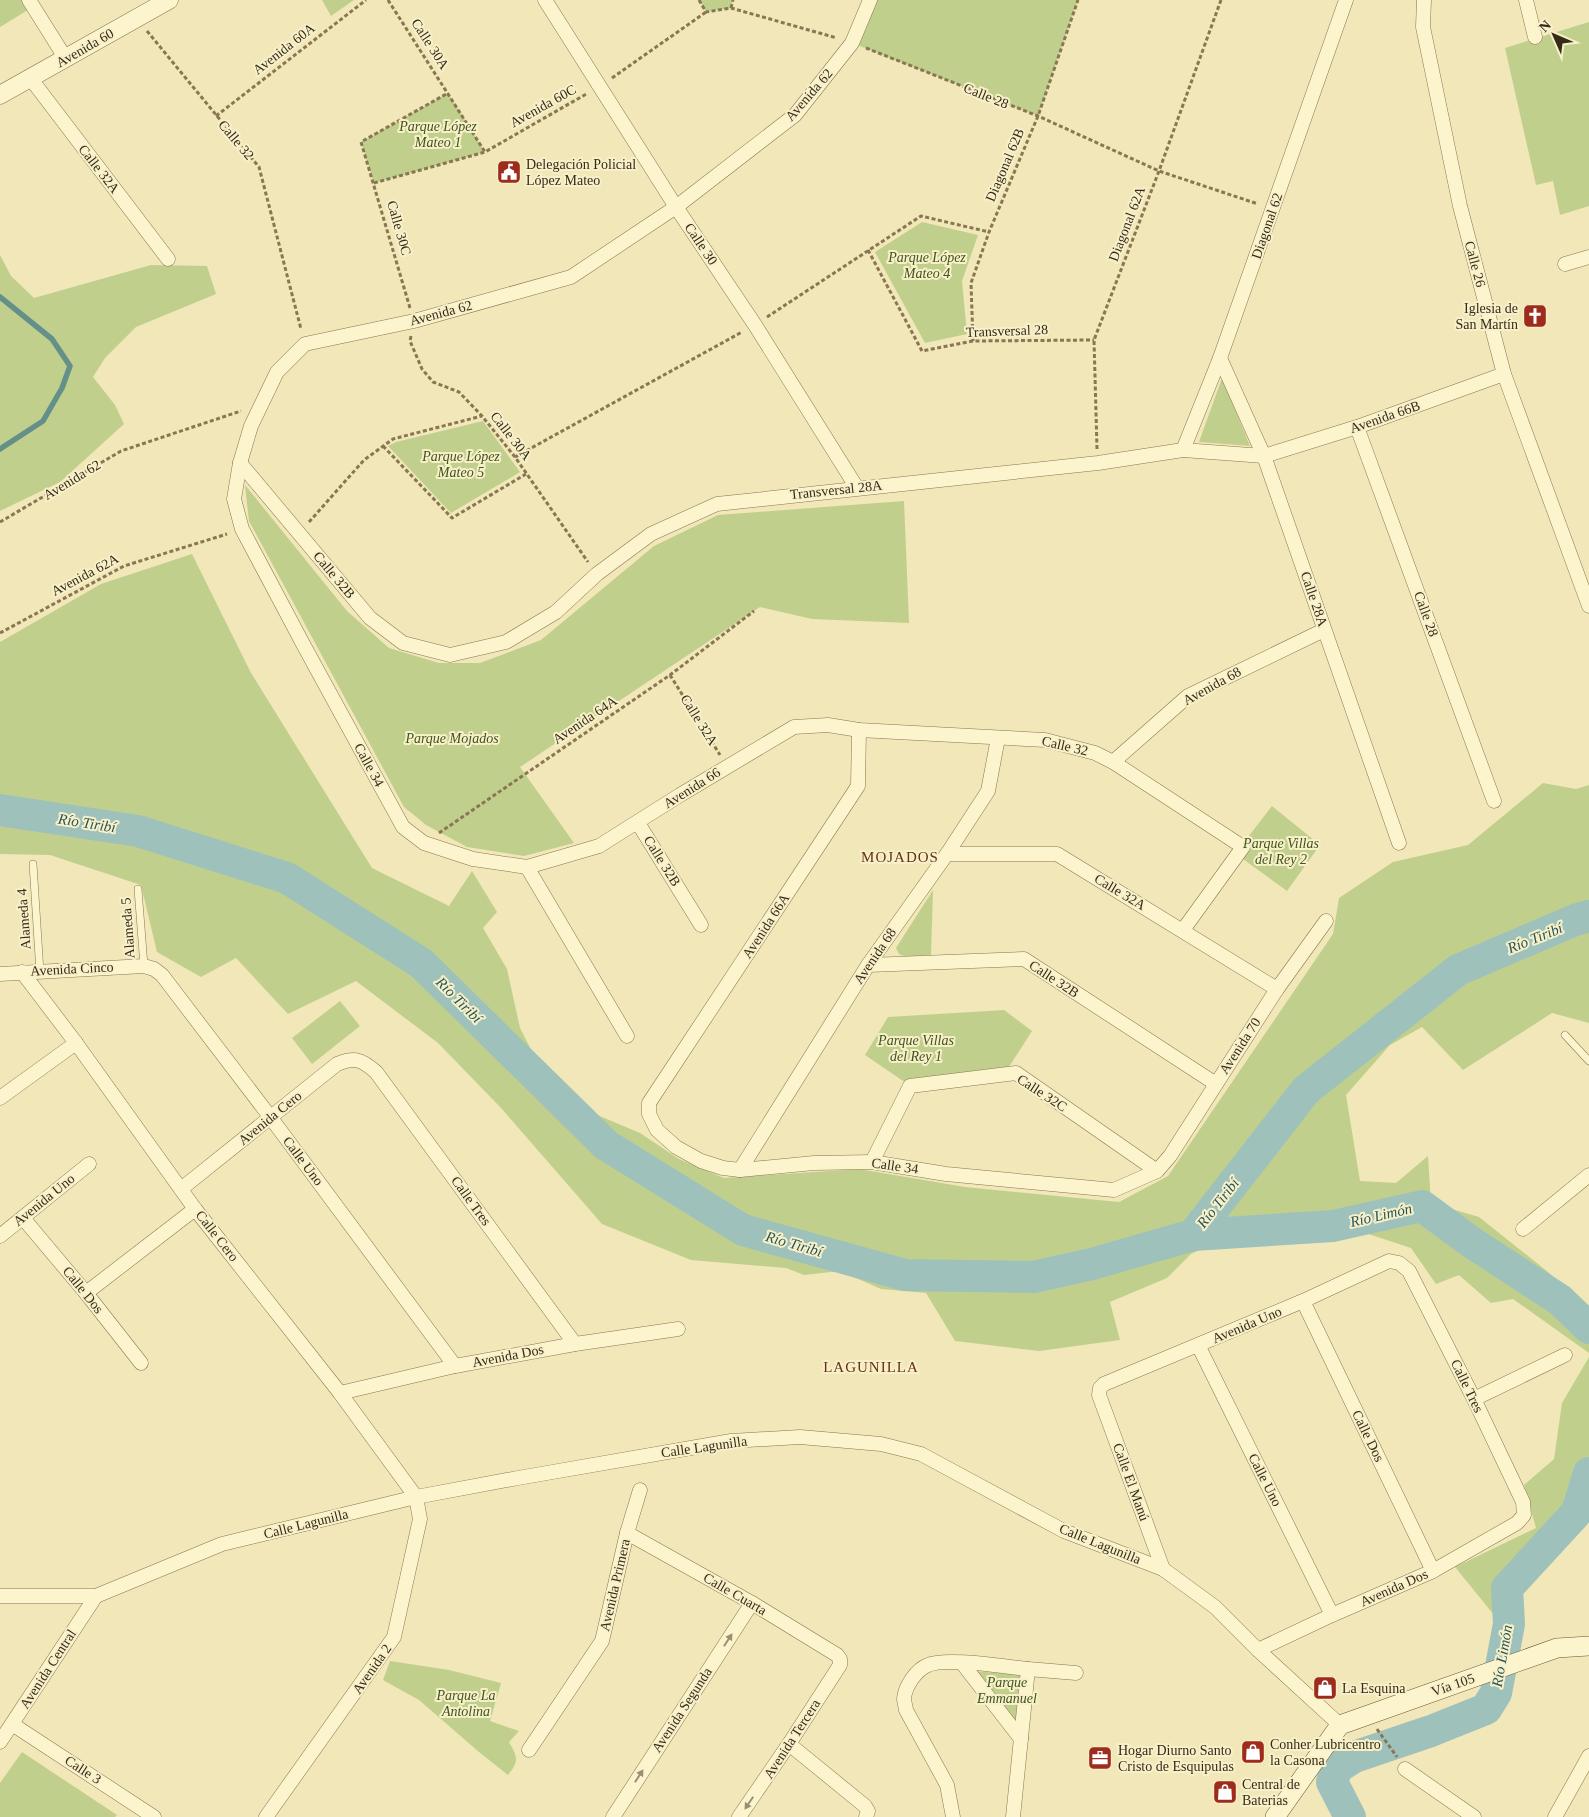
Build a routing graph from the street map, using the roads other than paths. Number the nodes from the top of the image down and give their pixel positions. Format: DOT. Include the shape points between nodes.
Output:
graph roads {
  1 [pos="29,0"];
  2 [pos="169,0"];
  3 [pos="545,0"];
  4 [pos="870,0"];
  5 [pos="1346,0"];
  6 [pos="1424,0"];
  7 [pos="1526,0"];
  8 [pos="1535,37"];
  9 [pos="66,59"];
  10 [pos="31,78"];
  11 [pos="0,95"];
  12 [pos="676,207"];
  13 [pos="1589,257"];
  14 [pos="168,259"];
  15 [pos="1565,264"];
  16 [pos="1220,358"];
  17 [pos="1504,374"];
  18 [pos="263,404"];
  19 [pos="1357,427"];
  20 [pos="1183,450"];
  21 [pos="1264,456"];
  22 [pos="240,463"];
  23 [pos="857,488"];
  24 [pos="1589,606"];
  25 [pos="1324,630"];
  26 [pos="450,655"];
  27 [pos="859,730"];
  28 [pos="998,738"];
  29 [pos="1113,762"];
  30 [pos="1494,800"];
  31 [pos="638,823"];
  32 [pos="1400,843"];
  33 [pos="947,854"];
  34 [pos="32,864"];
  35 [pos="527,868"];
  36 [pos="138,890"];
  37 [pos="1326,921"];
  38 [pos="702,925"];
  39 [pos="1183,930"];
  40 [pos="868,965"];
  41 [pos="144,966"];
  42 [pos="22,972"];
  43 [pos="40,972"];
  44 [pos="0,974"];
  45 [pos="1277,989"];
  46 [pos="1565,1034"];
  47 [pos="627,1036"];
  48 [pos="76,1043"];
  49 [pos="364,1061"];
  50 [pos="1589,1061"];
  51 [pos="1216,1084"];
  52 [pos="0,1098"];
  53 [pos="649,1114"];
  54 [pos="271,1118"];
  55 [pos="872,1162"];
  56 [pos="89,1164"];
  57 [pos="740,1170"];
  58 [pos="1157,1171"];
  59 [pos="1589,1175"];
  60 [pos="181,1189"];
  61 [pos="195,1209"];
  62 [pos="23,1218"];
  63 [pos="1522,1228"];
  64 [pos="0,1236"];
  65 [pos="1399,1264"];
  66 [pos="86,1293"];
  67 [pos="1303,1301"];
  68 [pos="678,1329"];
  69 [pos="575,1344"];
  70 [pos="1198,1346"];
  71 [pos="1565,1355"];
  72 [pos="141,1363"];
  73 [pos="455,1366"];
  74 [pos="340,1394"];
  75 [pos="1099,1395"];
  76 [pos="1474,1399"];
  77 [pos="640,1490"];
  78 [pos="416,1497"];
  79 [pos="1524,1515"];
  80 [pos="627,1534"];
  81 [pos="1163,1569"];
  82 [pos="1433,1571"];
  83 [pos="0,1596"];
  84 [pos="96,1596"];
  85 [pos="752,1603"];
  86 [pos="1332,1615"];
  87 [pos="1589,1646"];
  88 [pos="1258,1650"];
  89 [pos="840,1659"];
  90 [pos="962,1663"];
  91 [pos="1028,1669"];
  92 [pos="1076,1673"];
  93 [pos="12,1724"];
  94 [pos="1340,1725"];
  95 [pos="1020,1739"];
  96 [pos="0,1742"];
  97 [pos="789,1744"];
  98 [pos="529,1750"];
  99 [pos="1589,1756"];
  100 [pos="1406,1769"];
  101 [pos="867,1814"];
  102 [pos="154,1817"];
  103 [pos="266,1817"];
  104 [pos="613,1817"];
  105 [pos="739,1817"];
  106 [pos="952,1817"];
  107 [pos="1012,1817"];
  108 [pos="1275,1817"];
  109 [pos="1474,1817"];
  110 [pos="1555,1817"];
  1 -- 9 [label="street"];
  2 -- 9 [label="street, Avenida 60"];
  3 -- 12 [label="street, Calle 30"];
  4 -- 12 [label="street, Avenida 62" via="852,43 795,115"];
  5 -- 16 [label="street, Diagonal 62"];
  6 -- 17 [label="street, Calle 26" via="1423,27 1460,206"];
  7 -- 8 [label="street"];
  9 -- 10 [label="street, Avenida 60"];
  10 -- 11 [label="street, Avenida 60"];
  10 -- 14 [label="street, Calle 32A"];
  12 -- 18 [label="street, Avenida 62" via="571,277 414,321 305,344 277,372"];
  12 -- 23 [label="street, Calle 30" via="755,325"];
  13 -- 15 [label="street"];
  16 -- 20 [label="street, Diagonal 62"];
  16 -- 21 [label="street, Calle 28A"];
  17 -- 19 [label="street, Avenida 66B"];
  17 -- 24 [label="street, Calle 26"];
  18 -- 22 [label="street, Calle 34" via="251,426"];
  19 -- 21 [label="street, Avenida 66B"];
  19 -- 30 [label="street, Calle 28"];
  20 -- 21 [label="street, Transversal 28A"];
  20 -- 23 [label="street, Transversal 28A" via="1098,463"];
  21 -- 25 [label="street, Calle 28A"];
  22 -- 26 [label="street, Calle 32B" via="370,618 403,643"];
  22 -- 35 [label="street, Calle 34" via="234,499 242,529 403,827 424,843 473,859"];
  23 -- 26 [label="street, Transversal 28A" via="717,504 651,534 597,574 556,612 506,642"];
  25 -- 29 [label="street, Avenida 68" via="1188,696"];
  25 -- 32 [label="street, Calle 28A"];
  27 -- 28 [label="street, Calle 32"];
  27 -- 31 [label="street, Avenida 66" via="828,725 794,727"];
  27 -- 53 [label="street, Avenida 66A" via="858,786 649,1103"];
  28 -- 29 [label="street, Calle 32" via="1045,740 1095,753"];
  28 -- 33 [label="street, Avenida 68" via="988,791"];
  29 -- 39 [label="street, Calle 32" via="1243,847"];
  31 -- 35 [label="street, Avenida 66" via="599,846"];
  31 -- 38 [label="street, Calle 32B"];
  33 -- 39 [label="street, Calle 32A" via="1057,854"];
  33 -- 40 [label="street, Avenida 68"];
  34 -- 43 [label="lane, Alameda 4"];
  35 -- 47 [label="street"];
  36 -- 41 [label="lane, Alameda 5"];
  37 -- 45 [label="street, Avenida 70"];
  39 -- 45 [label="street, Calle 32A"];
  40 -- 51 [label="street, Calle 32B" via="1024,959"];
  40 -- 57 [label="street, Avenida 68"];
  41 -- 43 [label="street, Avenida Cinco"];
  41 -- 54 [label="street, Calle Uno" via="162,975"];
  42 -- 43 [label="street, Avenida Cinco"];
  42 -- 44 [label="street, Avenida Cinco"];
  42 -- 48 [label="street, Calle Cero"];
  45 -- 51 [label="street, Avenida 70"];
  46 -- 50 [label="lane"];
  48 -- 52 [label="street"];
  48 -- 60 [label="street, Calle Cero"];
  49 -- 54 [label="street, Avenida Cero" via="349,1060 337,1064"];
  49 -- 69 [label="street, Calle Tres" via="376,1072"];
  51 -- 58 [label="street, Avenida 70"];
  53 -- 57 [label="street, Calle 34" via="657,1130 676,1147 701,1161"];
  54 -- 60 [label="street, Avenida Cero"];
  54 -- 73 [label="street, Calle Uno"];
  55 -- 57 [label="street, Calle 34" via="814,1163"];
  55 -- 58 [label="street, Calle 34" via="946,1174 1114,1190"];
  55 -- 58 [label="street, Calle 32C" via="910,1086 1016,1073"];
  56 -- 62 [label="street, Avenida Uno"];
  59 -- 63 [label="street"];
  60 -- 61 [label="street, Calle Cero"];
  61 -- 66 [label="street"];
  61 -- 74 [label="street, Calle Cero"];
  62 -- 64 [label="street, Avenida Uno"];
  62 -- 66 [label="street, Calle Dos"];
  65 -- 67 [label="street, Avenida Uno" via="1389,1260"];
  65 -- 76 [label="street, Calle Tres" via="1409,1271"];
  66 -- 72 [label="street, Calle Dos"];
  67 -- 70 [label="street, Avenida Uno"];
  67 -- 82 [label="street, Calle Dos"];
  68 -- 69 [label="street, Avenida Dos"];
  69 -- 73 [label="street, Avenida Dos"];
  70 -- 75 [label="street, Avenida Uno" via="1104,1384"];
  70 -- 86 [label="street, Calle Uno"];
  71 -- 76 [label="street"];
  73 -- 74 [label="street, Avenida Dos"];
  74 -- 78 [label="street, Calle Cero"];
  75 -- 81 [label="street, Calle El Manú"];
  76 -- 79 [label="street, Calle Tres" via="1523,1502"];
  77 -- 80 [label="street, Avenida Primera"];
  78 -- 81 [label="street, Calle Lagunilla" via="731,1441 800,1437 881,1444 921,1454 1064,1531"];
  78 -- 84 [label="street, Calle Lagunilla" via="222,1544"];
  78 -- 103 [label="street, Avenida 2" via="420,1519 394,1637"];
  79 -- 82 [label="street, Avenida Dos" via="1517,1523"];
  80 -- 85 [label="street, Calle Cuarta"];
  80 -- 98 [label="street, Avenida Primera" via="602,1641"];
  81 -- 88 [label="street, Calle Lagunilla" via="1215,1607"];
  82 -- 86 [label="street, Avenida Dos"];
  83 -- 84 [label="street, Calle Lagunilla"];
  84 -- 93 [label="street, Avenida Central"];
  85 -- 89 [label="street, Calle Cuarta"];
  104 -- 85 [label="street, Avenida Segunda, one-way"];
  86 -- 88 [label="street, Avenida Dos"];
  87 -- 94 [label="main road, Vía 105" via="1557,1648"];
  88 -- 94 [label="street, Calle Lagunilla"];
  89 -- 97 [label="street, Avenida Tercera" via="840,1665"];
  90 -- 91 [label="street"];
  90 -- 95 [label="street"];
  90 -- 106 [label="street" via="927,1665 908,1685 904,1699 906,1710 947,1785"];
  91 -- 92 [label="street"];
  91 -- 95 [label="street"];
  93 -- 96 [label="street, Avenida Central"];
  93 -- 102 [label="street, Calle 3"];
  94 -- 108 [label="main road"];
  95 -- 107 [label="street"];
  97 -- 101 [label="street" via="865,1806"];
  97 -- 105 [label="street, Avenida Tercera, one-way"];
  99 -- 110 [label="street"];
  100 -- 109 [label="street"];
}
